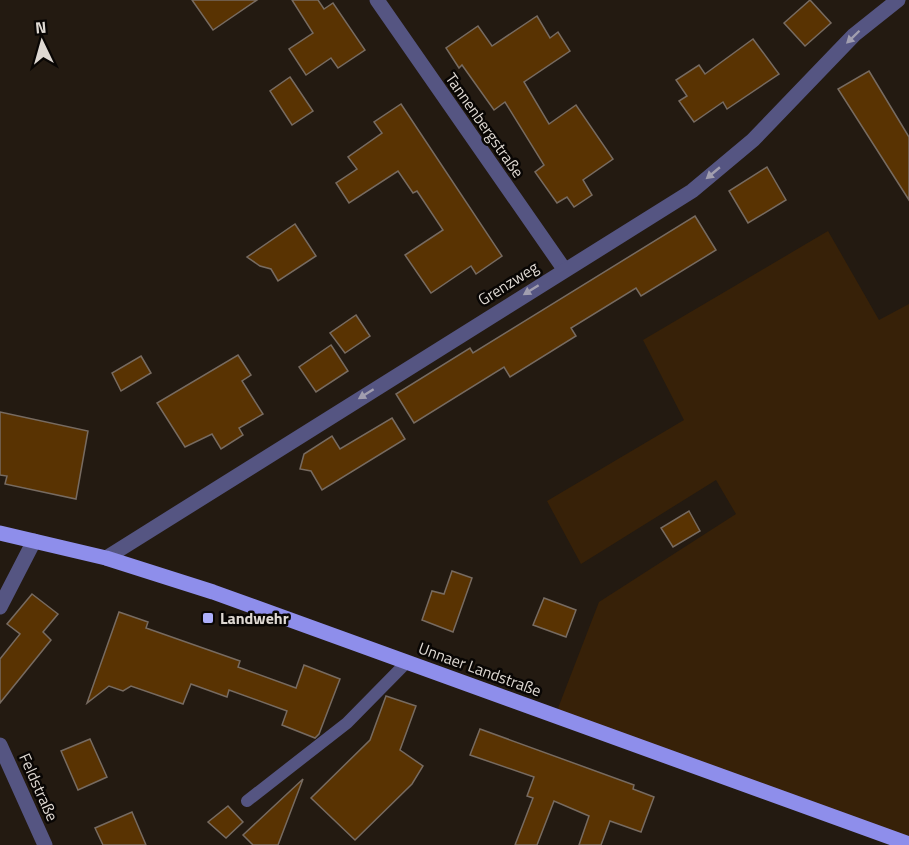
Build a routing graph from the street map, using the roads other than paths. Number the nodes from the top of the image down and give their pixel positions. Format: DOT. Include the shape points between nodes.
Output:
graph roads {
  1 [pos="377,0"];
  2 [pos="898,0"];
  3 [pos="564,269"];
  4 [pos="0,533"];
  5 [pos="34,541"];
  6 [pos="106,558"];
  7 [pos="0,607"];
  8 [pos="407,662"];
  9 [pos="0,745"];
  10 [pos="247,801"];
  11 [pos="909,844"];
  12 [pos="45,845"];
  1 -- 3 [label="street, Tannenbergstraße"];
  2 -- 3 [label="street, Grenzweg, one-way" via="854,35 753,140 692,191"];
  3 -- 6 [label="street, Grenzweg, one-way"];
  4 -- 5 [label="main road, Unnaer Landstraße"];
  5 -- 6 [label="main road, Unnaer Landstraße"];
  5 -- 7 [label="street"];
  6 -- 8 [label="main road, Unnaer Landstraße"];
  8 -- 10 [label="lane" via="347,723"];
  8 -- 11 [label="main road, Unnaer Landstraße"];
  9 -- 12 [label="street, Feldstraße"];
}
